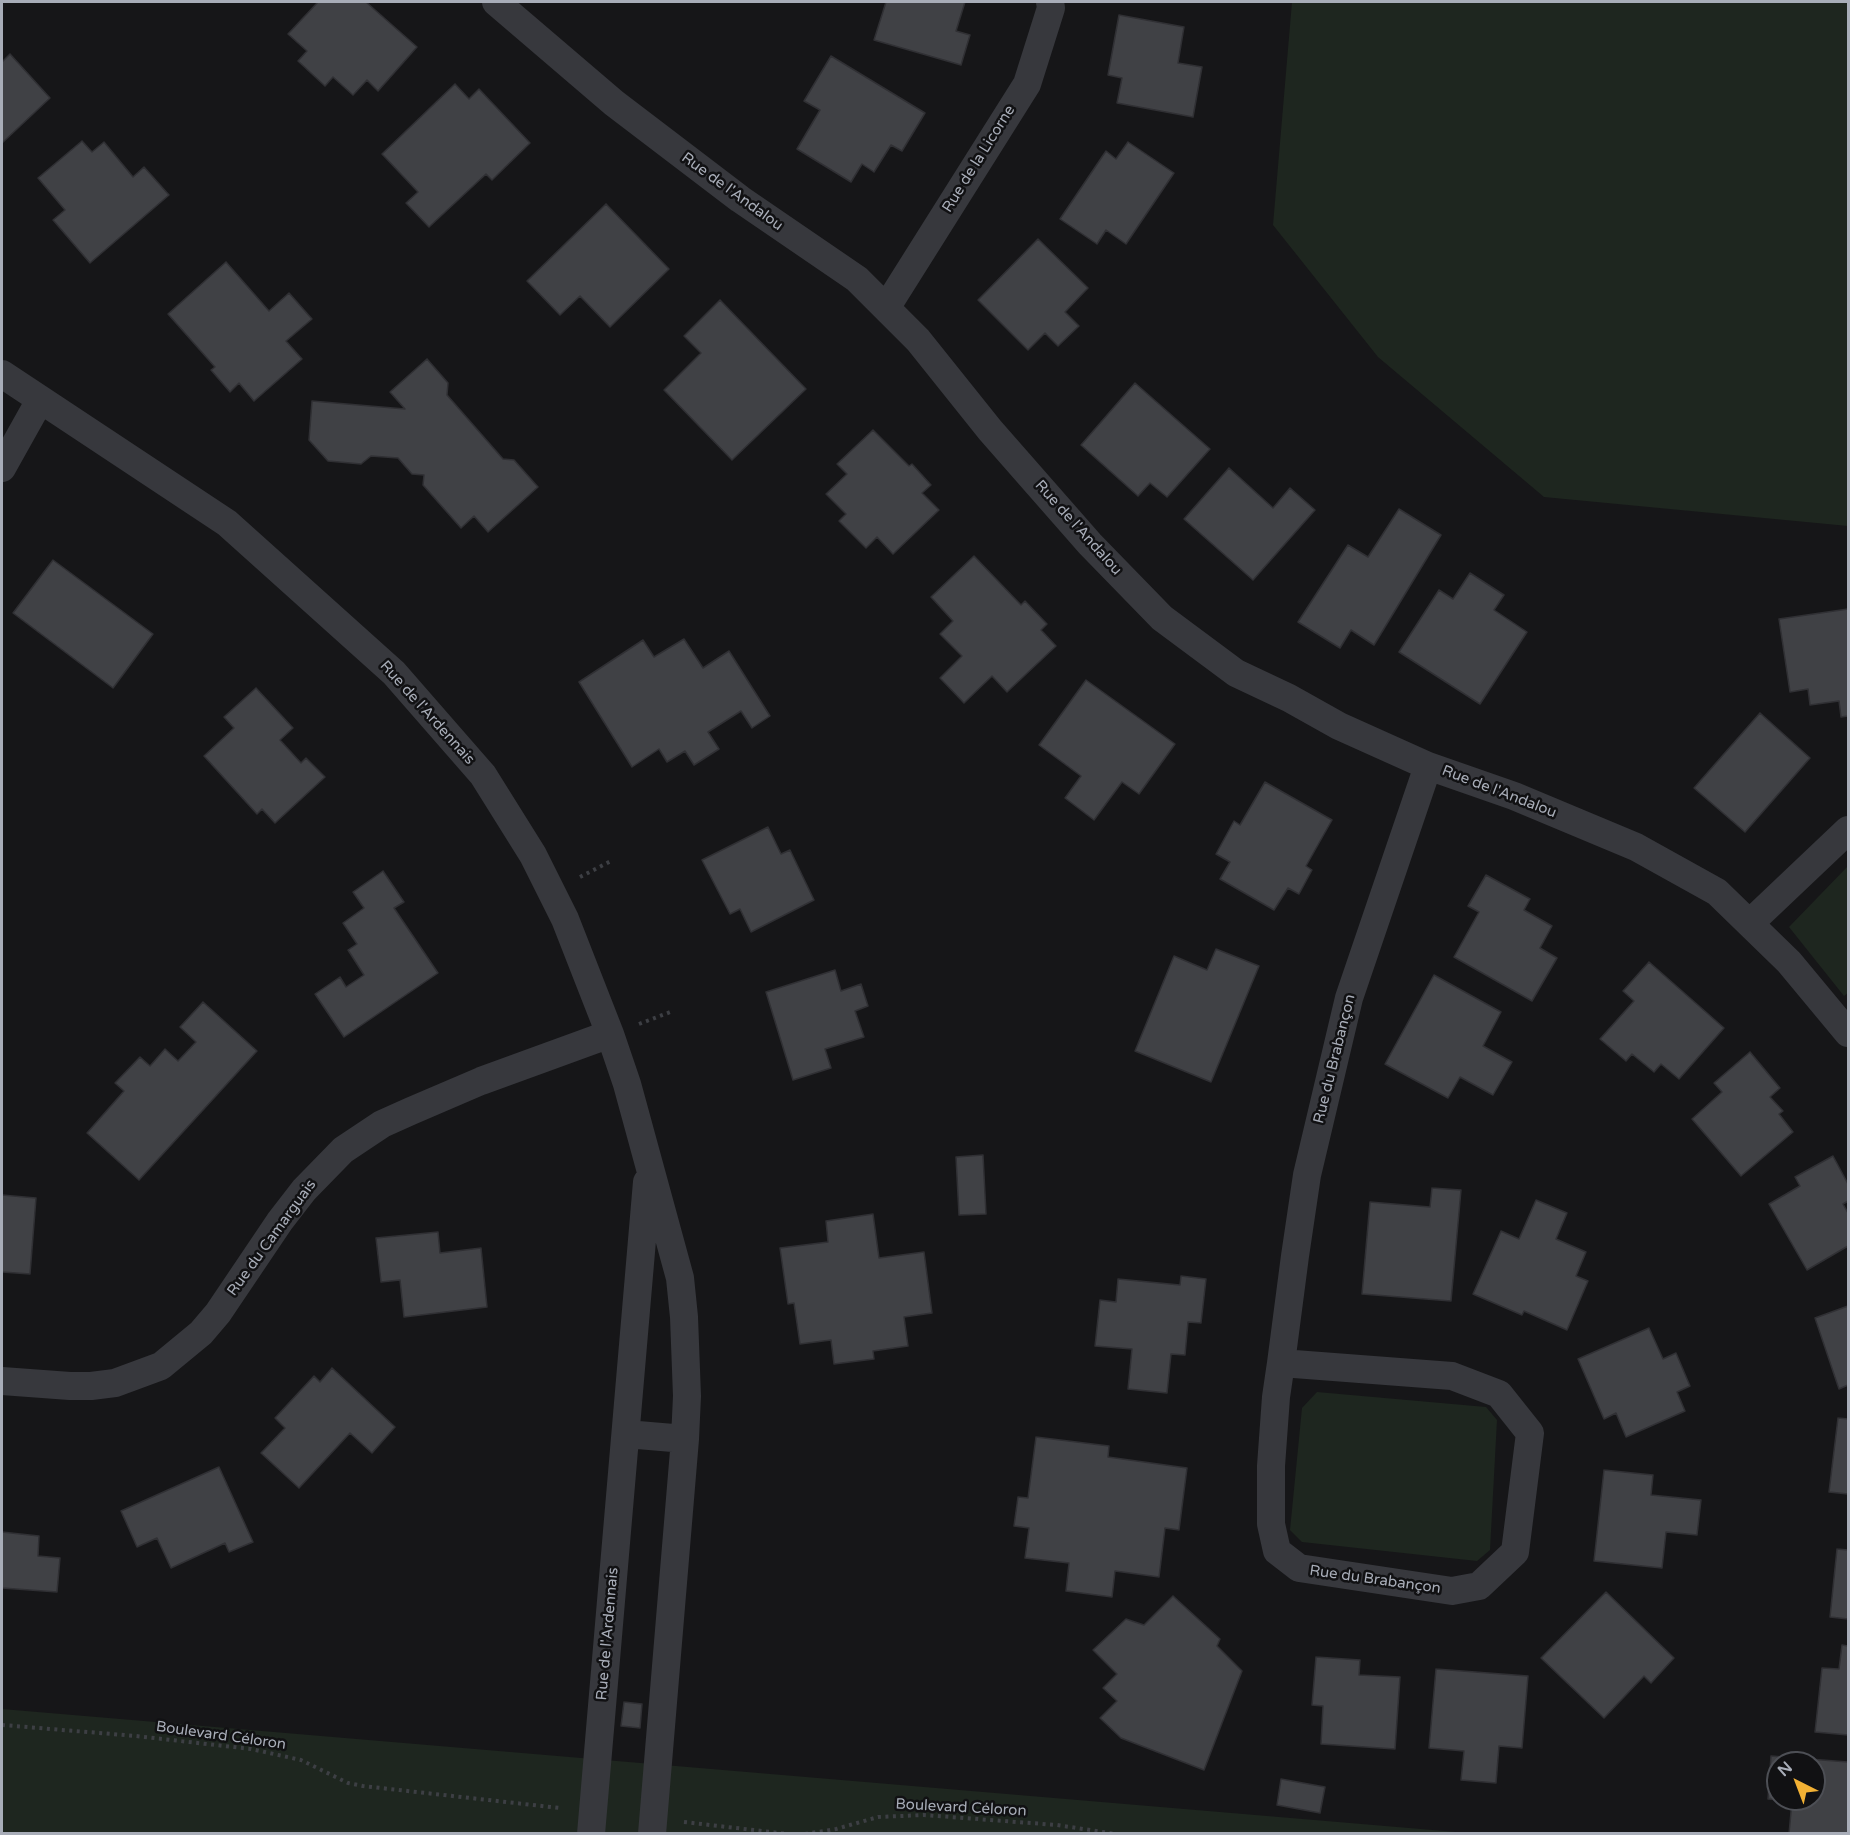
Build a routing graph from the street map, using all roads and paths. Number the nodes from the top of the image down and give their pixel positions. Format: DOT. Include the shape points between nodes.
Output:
graph roads {
  1 [pos="496,2"];
  2 [pos="1050,2"];
  3 [pos="886,308"];
  4 [pos="2,374"];
  5 [pos="40,400"];
  6 [pos="2,468"];
  7 [pos="1428,765"];
  8 [pos="1848,830"];
  9 [pos="1750,923"];
  10 [pos="1846,1026"];
  11 [pos="610,1034"];
  12 [pos="648,1165"];
  13 [pos="1281,1363"];
  14 [pos="2,1381"];
  15 [pos="626,1434"];
  16 [pos="685,1439"];
  17 [pos="2,1725"];
  18 [pos="564,1808"];
  19 [pos="684,1822"];
  20 [pos="591,1833"];
  21 [pos="652,1833"];
  22 [pos="788,1833"];
  23 [pos="805,1833"];
  24 [pos="1116,1833"];
  1 -- 3 [label="street, Rue de l'Andalou" via="614,103 740,200 857,279"];
  2 -- 3 [label="street, Rue de la Licorne" via="1027,84"];
  3 -- 7 [label="street, Rue de l'Andalou" via="918,340 1090,544 1162,618 1236,673 1339,726"];
  4 -- 5 [label="street, Rue de l'Ardennais"];
  5 -- 6 [label="street"];
  5 -- 11 [label="street, Rue de l'Ardennais" via="227,523 394,673 483,775 510,815 565,919"];
  7 -- 9 [label="street, Rue de l'Andalou" via="1636,847 1717,892"];
  7 -- 13 [label="street, Rue du Brabançon" via="1349,998 1307,1175"];
  8 -- 9 [label="street"];
  9 -- 10 [label="street, Rue de l'Andalou"];
  11 -- 12 [label="street, Rue de l'Ardennais"];
  11 -- 14 [label="street, Rue du Camarguais" via="411,1110 343,1150 280,1221 201,1334 161,1366 116,1383 91,1386"];
  12 -- 15 [label="street, Rue de l'Ardennais"];
  12 -- 16 [label="street, Rue de l'Ardennais" via="680,1278"];
  13 -- 13 [label="street, Rue du Brabançon" via="1271,1466 1271,1524 1277,1551 1299,1568 1452,1591 1479,1586 1515,1552 1530,1433 1499,1394 1452,1376"];
  15 -- 16 [label="street"];
  15 -- 20 [label="street, Rue de l'Ardennais"];
  16 -- 21 [label="street, Rue de l'Ardennais"];
  17 -- 18 [label="path, Boulevard Céloron" via="251,1749 301,1760 348,1783 363,1786"];
  19 -- 22 [label="path"];
  23 -- 24 [label="path, Boulevard Céloron" via="878,1817 924,1815"];
}
